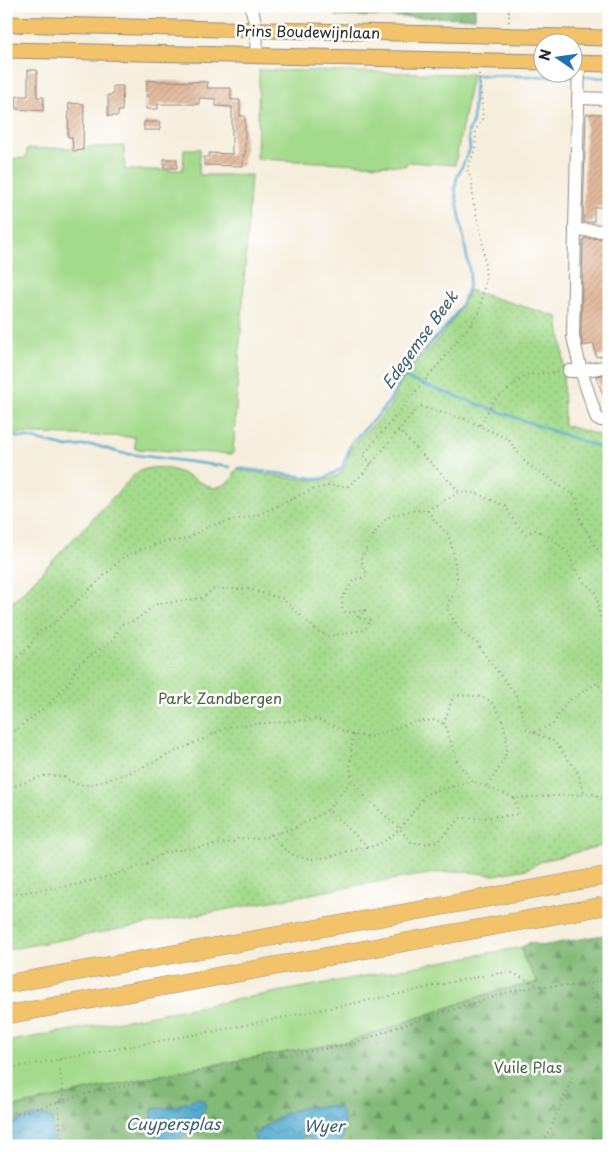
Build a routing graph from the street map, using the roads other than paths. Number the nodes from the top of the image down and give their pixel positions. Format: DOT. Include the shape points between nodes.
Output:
graph roads {
  1 [pos="251,6"];
  2 [pos="6,24"];
  3 [pos="257,30"];
  4 [pos="609,38"];
  5 [pos="6,50"];
  6 [pos="256,56"];
  7 [pos="532,62"];
  8 [pos="582,63"];
  9 [pos="609,64"];
  10 [pos="577,82"];
  11 [pos="578,98"];
  12 [pos="609,99"];
  13 [pos="575,230"];
  14 [pos="609,231"];
  15 [pos="609,366"];
  16 [pos="575,371"];
  17 [pos="609,422"];
  18 [pos="609,875"];
  19 [pos="609,905"];
  20 [pos="6,984"];
  21 [pos="6,1015"];
  1 -- 3 [label="street"];
  2 -- 3 [label="main road, Prins Boudewijnlaan"];
  3 -- 4 [label="main road, Prins Boudewijnlaan"];
  3 -- 6 [label="street"];
  5 -- 6 [label="main road, Prins Boudewijnlaan"];
  6 -- 7 [label="main road, Prins Boudewijnlaan"];
  8 -- 9 [label="main road"];
  10 -- 11 [label="street"];
  11 -- 12 [label="street"];
  11 -- 13 [label="street"];
  13 -- 14 [label="street"];
  13 -- 16 [label="street"];
  15 -- 16 [label="street"];
  16 -- 17 [label="street" via="597,419"];
  18 -- 20 [label="highway"];
  19 -- 21 [label="highway"];
}
